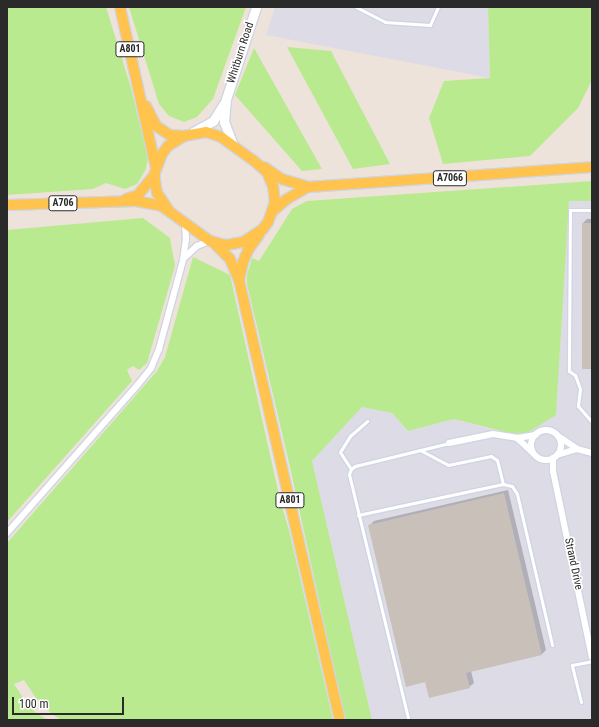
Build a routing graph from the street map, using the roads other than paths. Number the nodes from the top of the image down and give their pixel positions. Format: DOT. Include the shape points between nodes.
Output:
graph roads {
  1 [pos="120,7"];
  2 [pos="256,7"];
  3 [pos="356,7"];
  4 [pos="438,7"];
  5 [pos="140,92"];
  6 [pos="226,99"];
  7 [pos="186,135"];
  8 [pos="233,145"];
  9 [pos="253,160"];
  10 [pos="592,167"];
  11 [pos="155,172"];
  12 [pos="308,187"];
  13 [pos="119,202"];
  14 [pos="7,205"];
  15 [pos="592,210"];
  16 [pos="273,211"];
  17 [pos="181,220"];
  18 [pos="263,229"];
  19 [pos="212,243"];
  20 [pos="183,260"];
  21 [pos="239,280"];
  22 [pos="368,421"];
  23 [pos="592,422"];
  24 [pos="556,434"];
  25 [pos="536,435"];
  26 [pos="517,438"];
  27 [pos="449,443"];
  28 [pos="577,449"];
  29 [pos="420,450"];
  30 [pos="533,453"];
  31 [pos="592,453"];
  32 [pos="555,456"];
  33 [pos="541,459"];
  34 [pos="351,469"];
  35 [pos="553,471"];
  36 [pos="503,484"];
  37 [pos="358,515"];
  38 [pos="7,533"];
  39 [pos="552,645"];
  40 [pos="592,657"];
  41 [pos="592,661"];
  42 [pos="581,702"];
  43 [pos="408,718"];
  44 [pos="340,720"];
  1 -- 5 [label="main road, A801"];
  2 -- 6 [label="main road, Whitburn Road"];
  3 -- 4 [label="lane" via="385,22 430,25"];
  5 -- 7 [label="main road, A801" via="156,126 170,135"];
  5 -- 11 [label="main road, A801"];
  6 -- 7 [label="main road, Whitburn Road" via="213,121"];
  6 -- 8 [label="main road, Whitburn Road" via="224,122"];
  7 -- 8 [label="main road, A801" via="206,132 222,137"];
  7 -- 11 [label="main road, A801" via="168,146"];
  8 -- 9 [label="main road, A801"];
  9 -- 12 [label="main road, A7066" via="282,179"];
  9 -- 16 [label="main road, A801" via="267,172 273,186"];
  10 -- 12 [label="main road, A7066"];
  11 -- 13 [label="main road, A706" via="138,195"];
  11 -- 17 [label="main road, A801" via="157,194 170,212"];
  12 -- 16 [label="main road, A7066"];
  13 -- 14 [label="main road, A706"];
  13 -- 17 [label="main road, A706" via="136,201 162,206"];
  15 -- 23 [label="lane" via="570,210 569,370 575,375 580,389 578,406"];
  16 -- 18 [label="main road, A801"];
  17 -- 19 [label="main road, A801"];
  17 -- 20 [label="street" via="186,239"];
  18 -- 19 [label="main road, A801" via="243,242 226,245"];
  18 -- 21 [label="main road, A801" via="248,250"];
  19 -- 20 [label="street" via="197,246"];
  19 -- 21 [label="main road, A801" via="230,259"];
  20 -- 38 [label="street" via="159,349 151,368"];
  21 -- 44 [label="main road, A801"];
  22 -- 34 [label="lane" via="350,436 340,452"];
  24 -- 25 [label="street" via="548,431"];
  24 -- 28 [label="street"];
  24 -- 32 [label="street" via="560,446"];
  25 -- 26 [label="street"];
  25 -- 30 [label="street" via="531,443"];
  26 -- 27 [label="street" via="493,434"];
  26 -- 30 [label="street"];
  27 -- 29 [label="lane"];
  28 -- 31 [label="street"];
  28 -- 32 [label="street"];
  29 -- 34 [label="lane"];
  29 -- 36 [label="lane" via="448,465 491,456 497,460"];
  30 -- 33 [label="street"];
  32 -- 33 [label="street"];
  32 -- 35 [label="street, Strand Drive"];
  33 -- 35 [label="street"];
  34 -- 37 [label="lane" via="350,480"];
  35 -- 40 [label="street, Strand Drive"];
  36 -- 37 [label="lane"];
  36 -- 39 [label="lane" via="512,486 517,494"];
  37 -- 43 [label="lane"];
  41 -- 42 [label="lane" via="572,665"];
}
